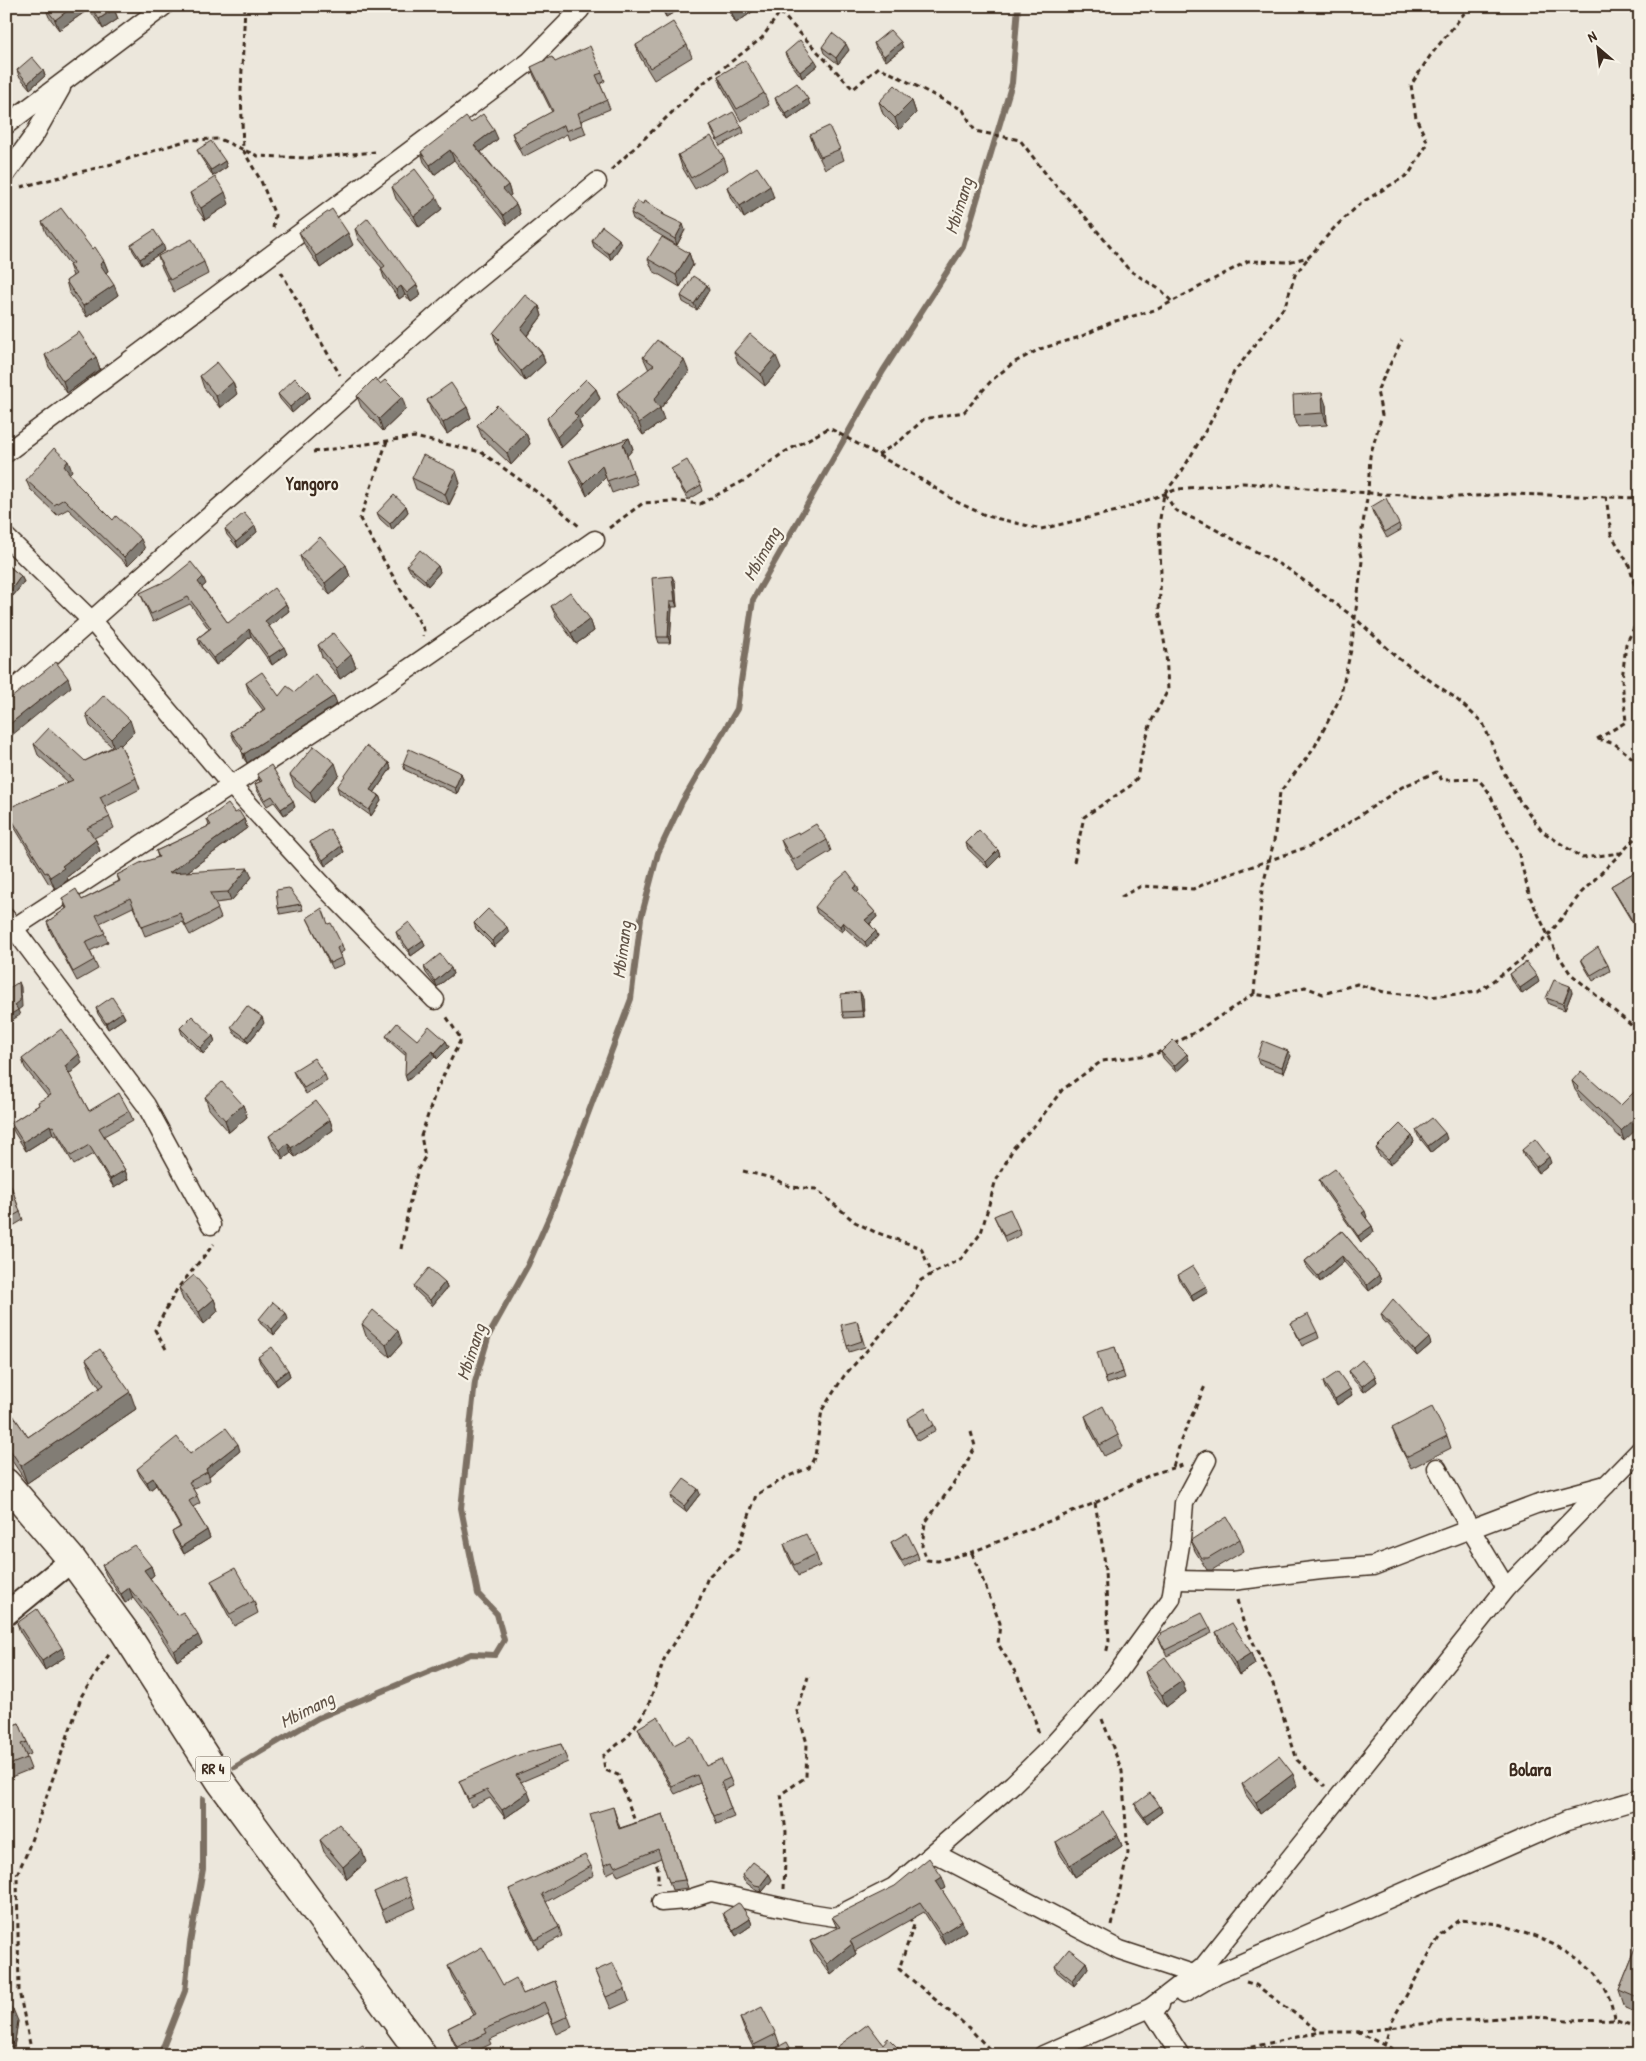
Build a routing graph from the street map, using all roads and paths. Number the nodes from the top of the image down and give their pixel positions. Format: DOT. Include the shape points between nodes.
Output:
graph roads {
  1 [pos="164,6"];
  2 [pos="244,6"];
  3 [pos="784,6"];
  4 [pos="1470,6"];
  5 [pos="584,8"];
  6 [pos="780,12"];
  7 [pos="64,83"];
  8 [pos="6,125"];
  9 [pos="243,150"];
  10 [pos="376,152"];
  11 [pos="11,181"];
  12 [pos="597,182"];
  13 [pos="271,255"];
  14 [pos="1309,257"];
  15 [pos="1172,302"];
  16 [pos="1402,340"];
  17 [pos="350,392"];
  18 [pos="388,441"];
  19 [pos="6,453"];
  20 [pos="878,455"];
  21 [pos="274,460"];
  22 [pos="1368,492"];
  23 [pos="1164,494"];
  24 [pos="1606,496"];
  25 [pos="1640,498"];
  26 [pos="6,537"];
  27 [pos="594,540"];
  28 [pos="1632,579"];
  29 [pos="1640,583"];
  30 [pos="1640,602"];
  31 [pos="1640,616"];
  32 [pos="1355,618"];
  33 [pos="92,621"];
  34 [pos="422,659"];
  35 [pos="6,696"];
  36 [pos="1640,764"];
  37 [pos="231,785"];
  38 [pos="1640,834"];
  39 [pos="1620,853"];
  40 [pos="1270,861"];
  41 [pos="1074,862"];
  42 [pos="1121,897"];
  43 [pos="9,926"];
  44 [pos="1548,936"];
  45 [pos="1254,994"];
  46 [pos="435,1000"];
  47 [pos="1640,1038"];
  48 [pos="743,1171"];
  49 [pos="211,1225"];
  50 [pos="401,1249"];
  51 [pos="932,1274"];
  52 [pos="166,1350"];
  53 [pos="1205,1386"];
  54 [pos="971,1432"];
  55 [pos="1640,1450"];
  56 [pos="1207,1460"];
  57 [pos="1173,1468"];
  58 [pos="1437,1468"];
  59 [pos="6,1483"];
  60 [pos="1606,1485"];
  61 [pos="1096,1503"];
  62 [pos="1471,1530"];
  63 [pos="972,1552"];
  64 [pos="72,1560"];
  65 [pos="1174,1580"];
  66 [pos="1232,1581"];
  67 [pos="1506,1588"];
  68 [pos="6,1614"];
  69 [pos="124,1631"];
  70 [pos="1105,1658"];
  71 [pos="808,1677"];
  72 [pos="1094,1700"];
  73 [pos="1044,1754"];
  74 [pos="1338,1798"];
  75 [pos="1640,1799"];
  76 [pos="639,1829"];
  77 [pos="650,1853"];
  78 [pos="934,1853"];
  79 [pos="889,1889"];
  80 [pos="661,1902"];
  81 [pos="777,1907"];
  82 [pos="1111,1945"];
  83 [pos="1194,1974"];
  84 [pos="1217,1974"];
  85 [pos="1150,2008"];
  86 [pos="1614,2019"];
  87 [pos="1391,2028"];
  88 [pos="1640,2028"];
  89 [pos="1320,2032"];
  90 [pos="1357,2032"];
  91 [pos="30,2044"];
  92 [pos="1385,2046"];
  93 [pos="1176,2050"];
  94 [pos="422,2055"];
  95 [pos="996,2055"];
  96 [pos="1043,2055"];
  97 [pos="1381,2055"];
  98 [pos="1405,2055"];
  1 -- 7 [label="street"];
  2 -- 9 [label="path"];
  3 -- 6 [label="path"];
  4 -- 14 [label="path" via="1411,85 1416,118 1428,143 1409,174 1361,203"];
  5 -- 13 [label="street" via="529,62"];
  6 -- 12 [label="path" via="762,38 702,84"];
  6 -- 15 [label="path" via="853,89 879,67 963,110 975,130 1020,140 1129,270 1162,291"];
  7 -- 8 [label="street"];
  7 -- 11 [label="street"];
  9 -- 10 [label="path" via="258,156 308,158"];
  9 -- 11 [label="path" via="218,139 188,140 112,164"];
  9 -- 13 [label="path" via="261,181 275,216"];
  12 -- 17 [label="street" via="464,291"];
  13 -- 17 [label="path"];
  13 -- 19 [label="street"];
  14 -- 15 [label="path" via="1288,262 1248,261"];
  14 -- 23 [label="path" via="1295,275 1285,306 1234,372 1210,423 1182,471"];
  15 -- 20 [label="path" via="1040,349 1012,363 964,412 924,419"];
  16 -- 22 [label="path" via="1376,391 1382,415 1370,456"];
  17 -- 21 [label="street"];
  18 -- 21 [label="path"];
  18 -- 27 [label="path" via="414,437 481,452 551,502"];
  18 -- 34 [label="path" via="360,519 424,630"];
  20 -- 23 [label="path" via="956,502 979,512 1041,528 1117,512"];
  20 -- 27 [label="path" via="829,428 700,504 673,501 643,503"];
  21 -- 33 [label="street"];
  22 -- 23 [label="path" via="1243,484 1178,489"];
  22 -- 24 [label="path" via="1457,497 1512,494"];
  22 -- 32 [label="path" via="1360,542 1362,561"];
  23 -- 32 [label="path" via="1175,510 1288,569"];
  23 -- 41 [label="path" via="1159,525 1159,610 1168,690 1151,722 1137,778 1084,817"];
  24 -- 25 [label="path"];
  24 -- 28 [label="path" via="1610,534 1629,565"];
  26 -- 33 [label="street"];
  27 -- 34 [label="street"];
  28 -- 29 [label="path"];
  28 -- 30 [label="path"];
  31 -- 36 [label="path" via="1626,644 1622,680 1626,722 1598,739 1615,744"];
  32 -- 39 [label="path" via="1399,659 1454,696 1483,723 1502,769 1519,800 1542,831 1582,858"];
  32 -- 40 [label="path" via="1340,698 1313,750 1280,792"];
  33 -- 35 [label="street"];
  33 -- 37 [label="street"];
  34 -- 37 [label="street"];
  37 -- 43 [label="street"];
  37 -- 46 [label="street" via="330,893"];
  38 -- 39 [label="path"];
  39 -- 44 [label="path" via="1581,893"];
  40 -- 42 [label="path" via="1193,889 1142,886"];
  40 -- 44 [label="path" via="1310,846 1402,787 1436,772 1442,780 1478,779 1488,791 1518,851 1530,897"];
  40 -- 45 [label="path" via="1262,889"];
  43 -- 49 [label="street" via="146,1106"];
  44 -- 45 [label="path" via="1478,992 1429,997 1384,992 1357,984 1323,994 1304,987 1272,996"];
  44 -- 47 [label="path" via="1570,973 1631,1025"];
  45 -- 51 [label="path" via="1156,1054 1102,1061 1062,1090 1014,1147 995,1184 981,1233 962,1258"];
  46 -- 50 [label="path" via="461,1039 436,1091 422,1136 424,1157 409,1205"];
  48 -- 51 [label="path" via="772,1178 790,1187 816,1189 855,1222 921,1248"];
  49 -- 52 [label="path" via="215,1243 177,1289 155,1330"];
  51 -- 76 [label="path" via="922,1280 903,1310 844,1376 822,1410 815,1456 809,1468 756,1495 738,1549 708,1577 695,1612 666,1654 647,1709 627,1737 602,1756 605,1770 618,1775"];
  53 -- 57 [label="path" via="1181,1440"];
  54 -- 63 [label="path" via="975,1446 962,1472 925,1523 922,1546 927,1560 938,1561"];
  55 -- 60 [label="street"];
  56 -- 57 [label="path"];
  56 -- 65 [label="street" via="1184,1502"];
  57 -- 61 [label="path" via="1152,1474"];
  58 -- 62 [label="street"];
  59 -- 64 [label="main road, RR 4"];
  60 -- 62 [label="street" via="1536,1504"];
  60 -- 67 [label="street"];
  61 -- 63 [label="path"];
  61 -- 70 [label="path" via="1104,1555 1109,1641"];
  62 -- 66 [label="street" via="1373,1566"];
  62 -- 67 [label="street"];
  63 -- 73 [label="path" via="1000,1623 998,1644 1033,1713"];
  64 -- 68 [label="street"];
  64 -- 69 [label="main road, RR 4"];
  65 -- 66 [label="street"];
  65 -- 72 [label="street" via="1171,1599"];
  66 -- 74 [label="path" via="1243,1621 1273,1684 1297,1760"];
  67 -- 74 [label="street"];
  69 -- 91 [label="path" via="82,1695 17,1874 19,1991"];
  69 -- 94 [label="main road, RR 4" via="222,1782"];
  71 -- 81 [label="path" via="797,1712 807,1743 806,1777 781,1794 786,1832 784,1901"];
  72 -- 73 [label="street"];
  72 -- 82 [label="path" via="1122,1771 1128,1853 1112,1922"];
  73 -- 78 [label="street"];
  74 -- 83 [label="street"];
  75 -- 84 [label="street" via="1568,1820"];
  77 -- 80 [label="path" via="658,1868"];
  78 -- 79 [label="street"];
  78 -- 82 [label="street"];
  79 -- 81 [label="street" via="835,1917"];
  79 -- 95 [label="path" via="914,1925 899,1970 969,2028"];
  80 -- 81 [label="street" via="686,1900 710,1892"];
  82 -- 83 [label="street"];
  83 -- 85 [label="street"];
  84 -- 85 [label="street" via="1172,2000"];
  84 -- 89 [label="path" via="1256,1985"];
  85 -- 93 [label="street"];
  85 -- 96 [label="street"];
  86 -- 87 [label="path" via="1566,2020 1534,2016"];
  86 -- 87 [label="path" via="1613,2006 1588,1965 1554,1944 1499,1924 1459,1920 1441,1934"];
  86 -- 88 [label="path"];
  87 -- 90 [label="path"];
  87 -- 92 [label="path"];
  89 -- 90 [label="path"];
  89 -- 93 [label="path" via="1215,2055"];
  90 -- 92 [label="path"];
  92 -- 97 [label="path"];
  92 -- 98 [label="path"];
}
